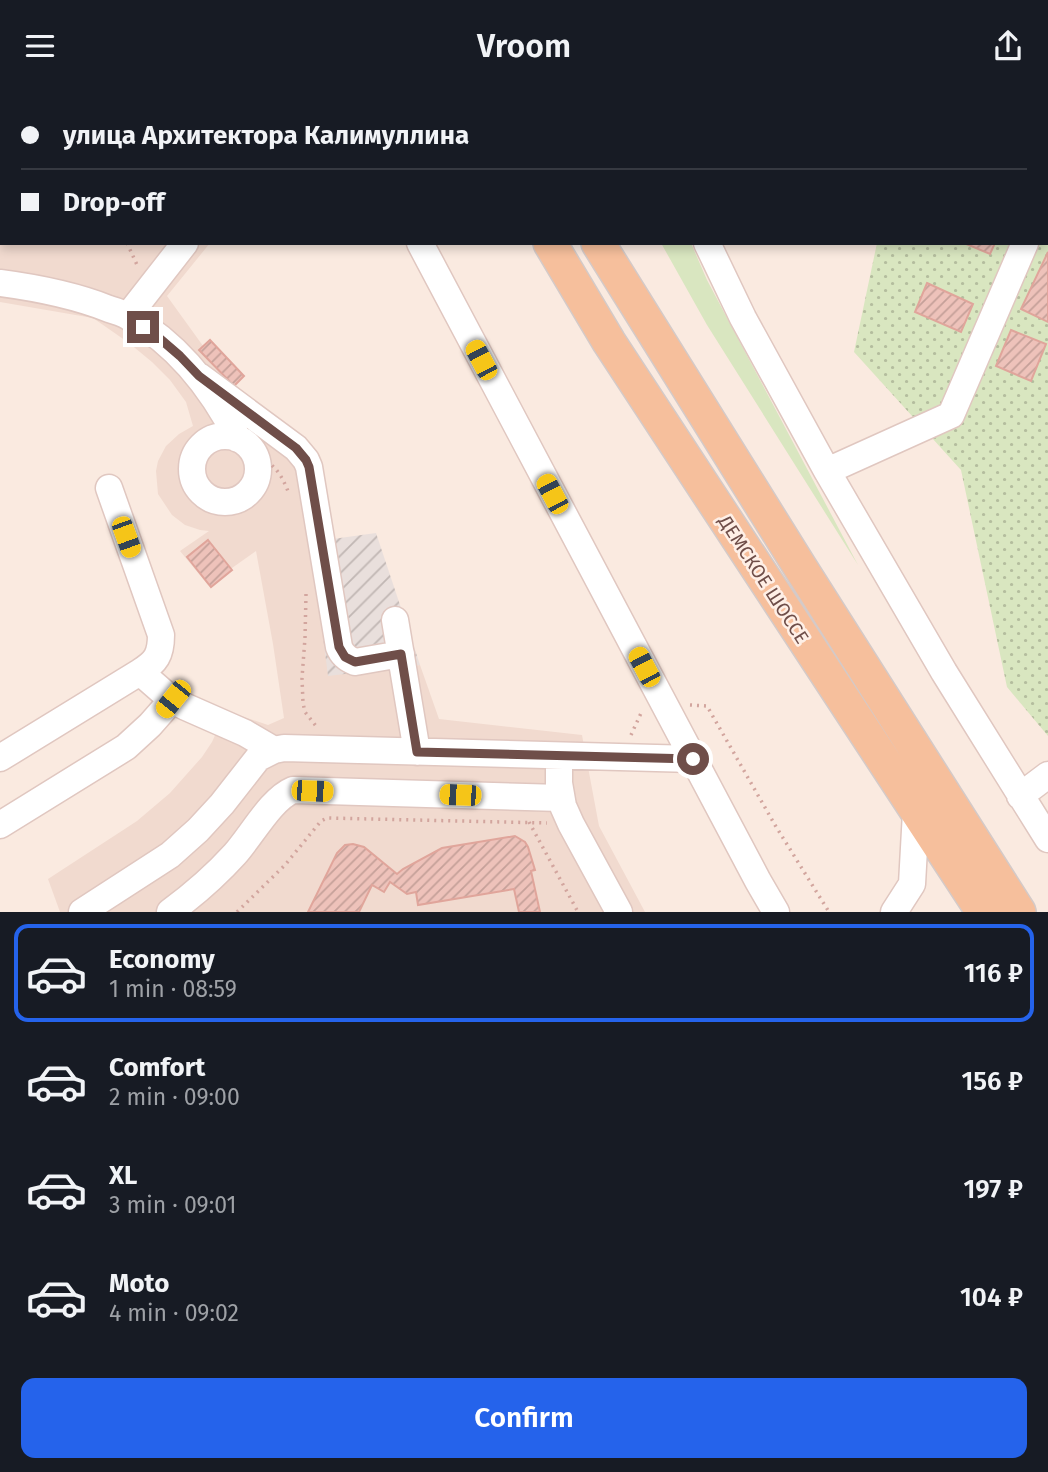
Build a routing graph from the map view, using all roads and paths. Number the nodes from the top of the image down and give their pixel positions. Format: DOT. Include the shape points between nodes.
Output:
graph roads {
  1 [pos="183,245"];
  2 [pos="421,245"];
  3 [pos="551,245"];
  4 [pos="599,245"];
  5 [pos="708,245"];
  6 [pos="1024,245"];
  7 [pos="0,283"];
  8 [pos="128,316"];
  9 [pos="199,376"];
  10 [pos="238,439"];
  11 [pos="827,471"];
  12 [pos="109,488"];
  13 [pos="395,620"];
  14 [pos="401,654"];
  15 [pos="140,672"];
  16 [pos="173,699"];
  17 [pos="663,704"];
  18 [pos="274,750"];
  19 [pos="385,751"];
  20 [pos="417,752"];
  21 [pos="559,756"];
  22 [pos="0,758"];
  23 [pos="693,759"];
  24 [pos="1048,775"];
  25 [pos="384,793"];
  26 [pos="1020,796"];
  27 [pos="561,798"];
  28 [pos="916,812"];
  29 [pos="529,822"];
  30 [pos="570,824"];
  31 [pos="0,825"];
  32 [pos="1048,839"];
  33 [pos="82,912"];
  34 [pos="170,912"];
  35 [pos="237,912"];
  36 [pos="578,912"];
  37 [pos="619,912"];
  38 [pos="778,912"];
  39 [pos="829,912"];
  40 [pos="894,912"];
  41 [pos="983,912"];
  42 [pos="1020,912"];
  1 -- 8 [label="street"];
  2 -- 17 [label="street"];
  3 -- 28 [label="main road, ДЕМСКОЕ ШОССЕ"];
  4 -- 42 [label="main road, ДЕМСКОЕ ШОССЕ"];
  5 -- 11 [label="street"];
  6 -- 11 [label="street" via="951,415"];
  7 -- 8 [label="street" via="76,297"];
  8 -- 9 [label="street"];
  9 -- 10 [label="street"];
  9 -- 14 [label="street" via="306,460 341,652 355,662"];
  11 -- 26 [label="street"];
  12 -- 15 [label="street" via="161,635 159,655"];
  13 -- 14 [label="street"];
  14 -- 20 [label="street"];
  15 -- 16 [label="street"];
  15 -- 22 [label="street"];
  16 -- 18 [label="street"];
  16 -- 31 [label="street" via="126,747"];
  17 -- 23 [label="street"];
  17 -- 39 [label="path" via="707,706"];
  18 -- 19 [label="street"];
  18 -- 33 [label="street" via="258,758 214,813 170,855"];
  19 -- 20 [label="street"];
  19 -- 25 [label="street"];
  20 -- 21 [label="street"];
  21 -- 23 [label="street"];
  21 -- 27 [label="street"];
  23 -- 38 [label="street"];
  24 -- 26 [label="street"];
  25 -- 27 [label="street"];
  25 -- 34 [label="street" via="288,792 213,877"];
  26 -- 32 [label="street"];
  27 -- 30 [label="street"];
  28 -- 40 [label="street" via="912,884"];
  28 -- 41 [label="main road, ДЕМСКОЕ ШОССЕ"];
  29 -- 30 [label="path"];
  29 -- 35 [label="path" via="327,818"];
  29 -- 36 [label="path"];
  30 -- 37 [label="street"];
}
